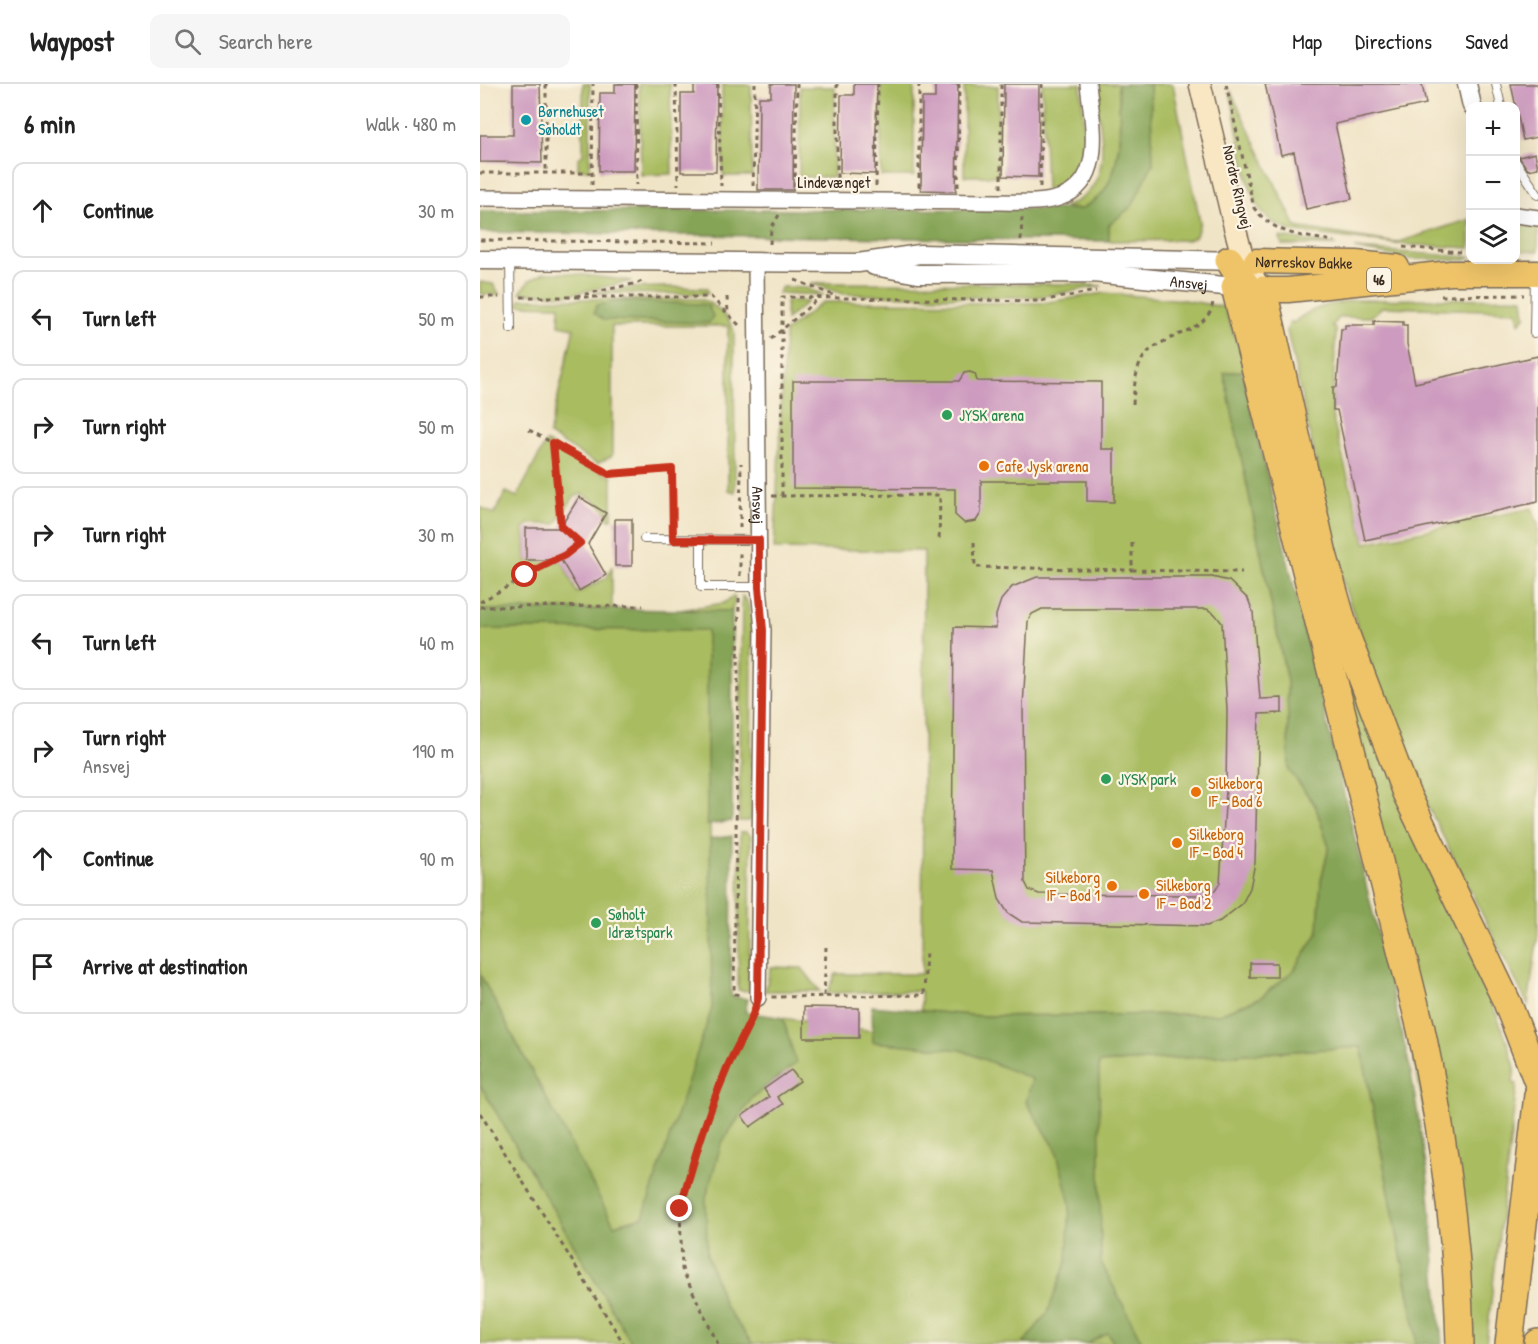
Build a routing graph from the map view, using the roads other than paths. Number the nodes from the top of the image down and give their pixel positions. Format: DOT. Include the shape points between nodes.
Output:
graph roads {
  1 [pos="1088,84"];
  2 [pos="1191,84"];
  3 [pos="1200,84"];
  4 [pos="1214,84"];
  5 [pos="1467,84"];
  6 [pos="1496,84"];
  7 [pos="1471,102"];
  8 [pos="1500,102"];
  9 [pos="1520,169"];
  10 [pos="1538,195"];
  11 [pos="480,198"];
  12 [pos="1520,216"];
  13 [pos="1538,218"];
  14 [pos="480,260"];
  15 [pos="510,260"];
  16 [pos="1243,261"];
  17 [pos="756,263"];
  18 [pos="858,263"];
  19 [pos="1505,266"];
  20 [pos="1451,273"];
  21 [pos="1536,273"];
  22 [pos="1240,291"];
  23 [pos="511,329"];
  24 [pos="1534,333"];
  25 [pos="644,539"];
  26 [pos="701,540"];
  27 [pos="759,540"];
  28 [pos="759,587"];
  29 [pos="758,998"];
  30 [pos="1538,1082"];
  31 [pos="1538,1095"];
  32 [pos="1460,1344"];
  33 [pos="1509,1344"];
  1 -- 11 [label="street, Lindevænget" via="1094,148 1090,168 1083,182 1058,198 1008,202"];
  2 -- 16 [label="main road, Nordre Ringvej"];
  3 -- 16 [label="main road"];
  4 -- 16 [label="main road, Nordre Ringvej"];
  5 -- 7 [label="street"];
  6 -- 8 [label="lane"];
  9 -- 10 [label="lane"];
  12 -- 13 [label="street"];
  14 -- 15 [label="street, Ansvej"];
  15 -- 17 [label="street, Ansvej"];
  15 -- 23 [label="lane"];
  16 -- 18 [label="street, Ansvej" via="920,254"];
  16 -- 20 [label="main road, Nørreskov Bakke / 46" via="1356,263"];
  16 -- 22 [label="highway"];
  17 -- 18 [label="street, Ansvej"];
  17 -- 27 [label="street, Ansvej"];
  18 -- 22 [label="street, Ansvej" via="918,274 1093,273"];
  19 -- 20 [label="main road, Nørreskov Bakke / 46"];
  19 -- 21 [label="main road, Nørreskov Bakke / 46"];
  20 -- 22 [label="main road, Nørreskov Bakke / 46"];
  21 -- 24 [label="lane"];
  22 -- 30 [label="highway" via="1346,634 1389,753 1434,855 1507,1002"];
  22 -- 32 [label="highway" via="1435,1096 1458,1279"];
  25 -- 26 [label="lane"];
  26 -- 27 [label="lane"];
  26 -- 28 [label="lane" via="701,587"];
  27 -- 28 [label="street, Ansvej"];
  28 -- 29 [label="street, Ansvej" via="763,630"];
  31 -- 33 [label="highway"];
}
